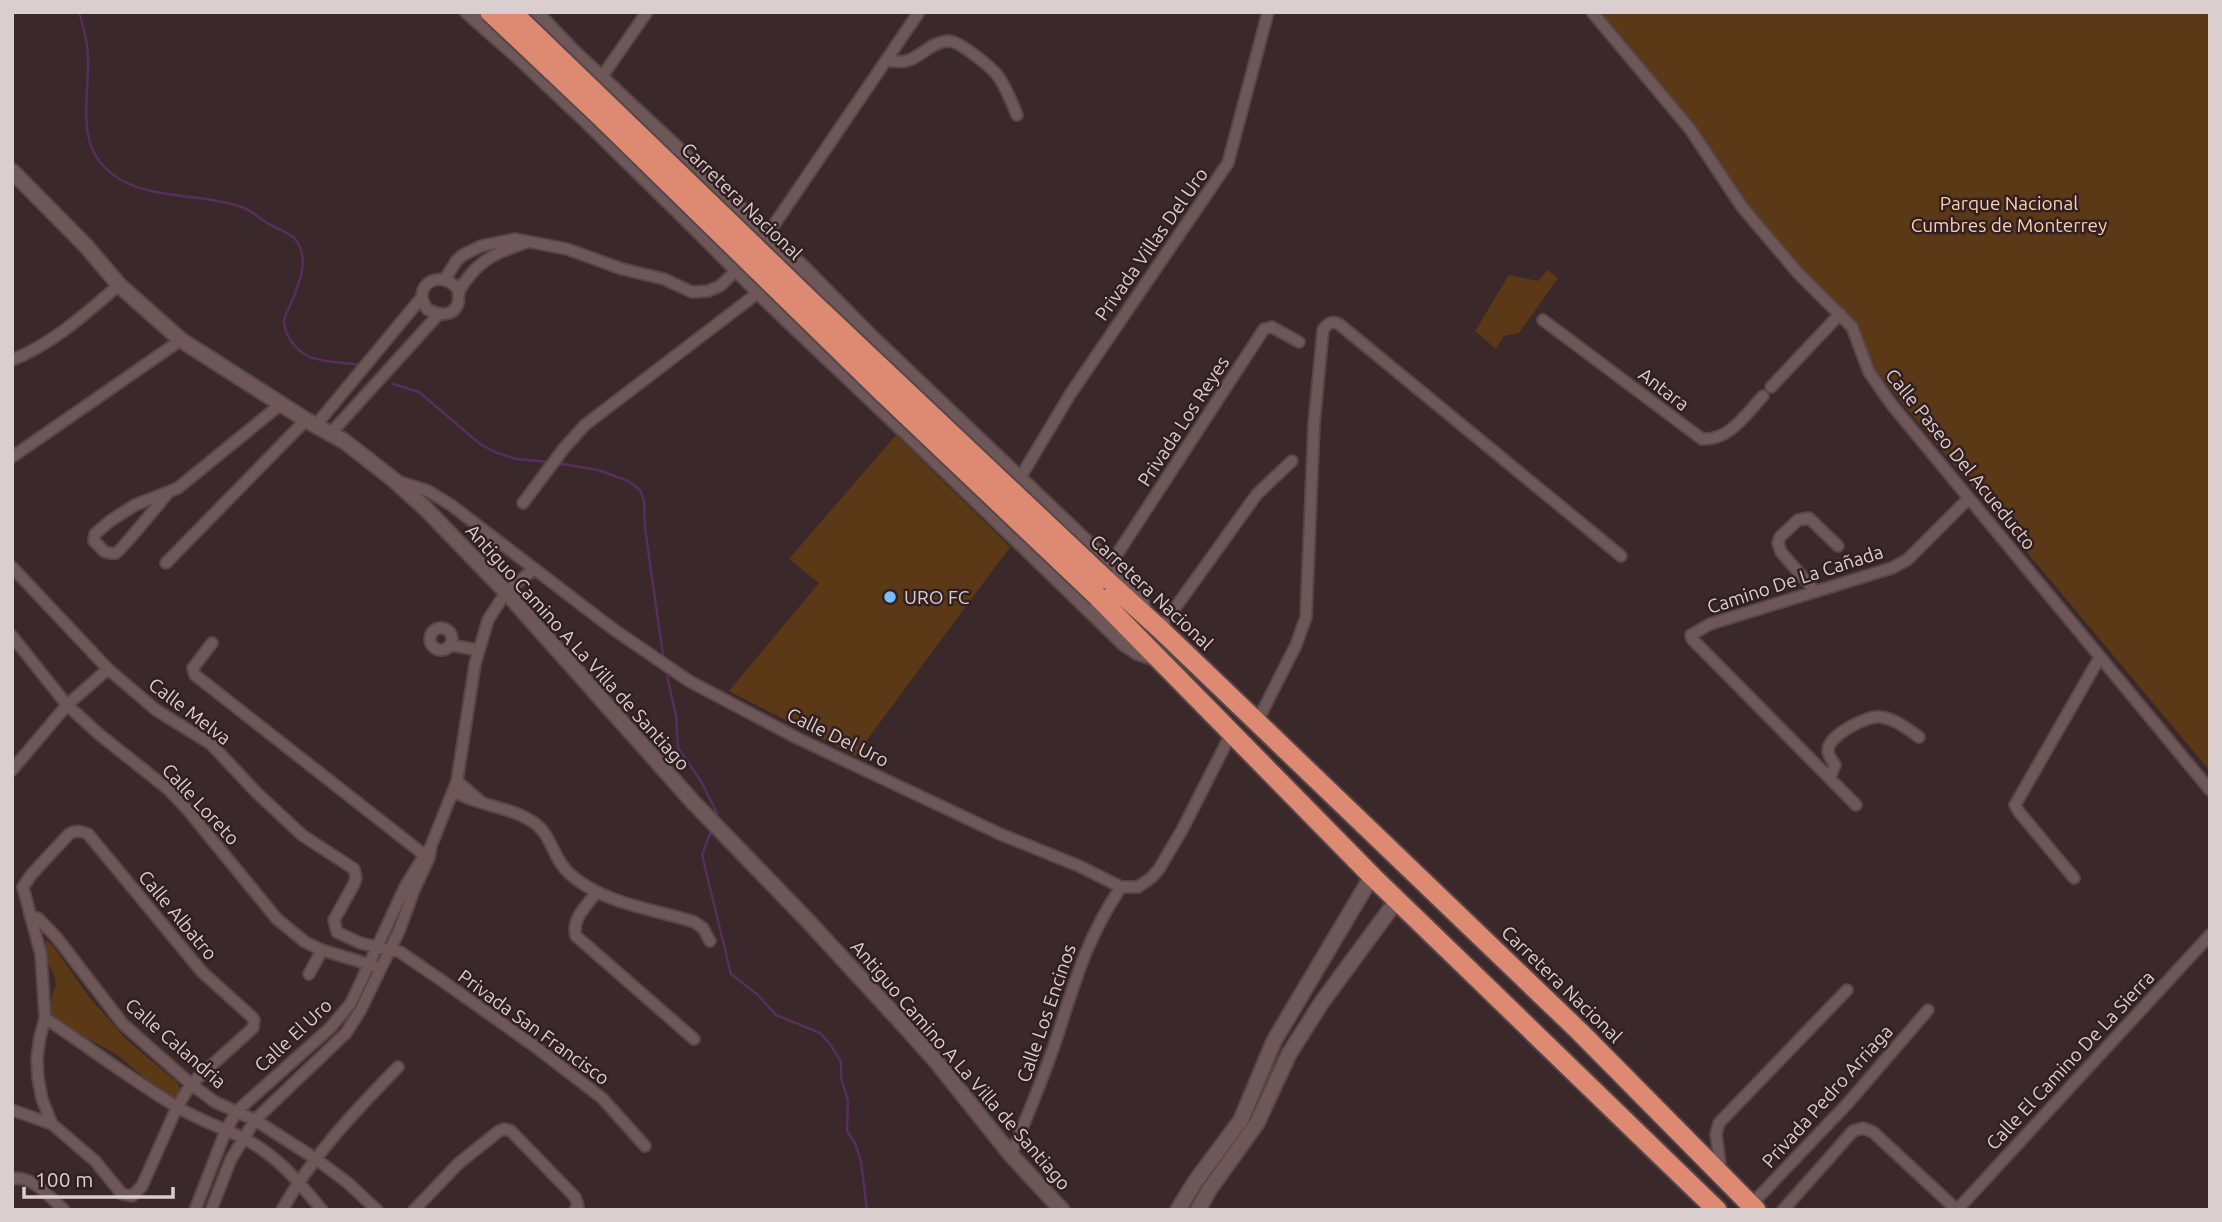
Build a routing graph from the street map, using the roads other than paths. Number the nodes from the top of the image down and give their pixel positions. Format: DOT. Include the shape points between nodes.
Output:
graph roads {
  1 [pos="468,12"];
  2 [pos="490,12"];
  3 [pos="512,12"];
  4 [pos="535,12"];
  5 [pos="647,12"];
  6 [pos="919,12"];
  7 [pos="1268,12"];
  8 [pos="1592,12"];
  9 [pos="887,60"];
  10 [pos="601,78"];
  11 [pos="1017,114"];
  12 [pos="12,171"];
  13 [pos="733,201"];
  14 [pos="701,233"];
  15 [pos="766,237"];
  16 [pos="529,242"];
  17 [pos="800,265"];
  18 [pos="737,271"];
  19 [pos="445,279"];
  20 [pos="119,285"];
  21 [pos="459,292"];
  22 [pos="763,297"];
  23 [pos="422,298"];
  24 [pos="1840,313"];
  25 [pos="438,316"];
  26 [pos="1543,320"];
  27 [pos="181,340"];
  28 [pos="1298,342"];
  29 [pos="12,360"];
  30 [pos="281,404"];
  31 [pos="311,423"];
  32 [pos="330,433"];
  33 [pos="12,457"];
  34 [pos="1292,461"];
  35 [pos="1020,478"];
  36 [pos="394,480"];
  37 [pos="167,493"];
  38 [pos="1969,498"];
  39 [pos="523,503"];
  40 [pos="1838,546"];
  41 [pos="1621,556"];
  42 [pos="166,563"];
  43 [pos="12,567"];
  44 [pos="534,569"];
  45 [pos="1104,580"];
  46 [pos="1814,590"];
  47 [pos="506,592"];
  48 [pos="1160,629"];
  49 [pos="12,636"];
  50 [pos="212,643"];
  51 [pos="450,645"];
  52 [pos="478,650"];
  53 [pos="2100,657"];
  54 [pos="1160,660"];
  55 [pos="108,669"];
  56 [pos="67,705"];
  57 [pos="1257,722"];
  58 [pos="1231,734"];
  59 [pos="1919,737"];
  60 [pos="12,770"];
  61 [pos="1830,777"];
  62 [pos="455,786"];
  63 [pos="2210,790"];
  64 [pos="1856,805"];
  65 [pos="428,853"];
  66 [pos="1372,876"];
  67 [pos="2074,878"];
  68 [pos="1121,887"];
  69 [pos="597,892"];
  70 [pos="1397,900"];
  71 [pos="30,915"];
  72 [pos="2210,935"];
  73 [pos="710,941"];
  74 [pos="360,943"];
  75 [pos="379,947"];
  76 [pos="322,950"];
  77 [pos="391,950"];
  78 [pos="350,959"];
  79 [pos="375,966"];
  80 [pos="309,974"];
  81 [pos="1304,988"];
  82 [pos="1847,990"];
  83 [pos="1322,1002"];
  84 [pos="1928,1010"];
  85 [pos="46,1018"];
  86 [pos="694,1039"];
  87 [pos="398,1067"];
  88 [pos="191,1084"];
  89 [pos="215,1102"];
  90 [pos="177,1107"];
  91 [pos="12,1110"];
  92 [pos="237,1111"];
  93 [pos="255,1120"];
  94 [pos="204,1123"];
  95 [pos="52,1124"];
  96 [pos="226,1130"];
  97 [pos="280,1136"];
  98 [pos="243,1138"];
  99 [pos="645,1146"];
  100 [pos="268,1153"];
  101 [pos="1010,1155"];
  102 [pos="316,1159"];
  103 [pos="1721,1174"];
  104 [pos="12,1179"];
  105 [pos="299,1181"];
  106 [pos="1754,1207"];
  107 [pos="64,1210"];
  108 [pos="195,1210"];
  109 [pos="211,1210"];
  110 [pos="282,1210"];
  111 [pos="322,1210"];
  112 [pos="377,1210"];
  113 [pos="414,1210"];
  114 [pos="575,1210"];
  115 [pos="1062,1210"];
  116 [pos="1178,1210"];
  117 [pos="1198,1210"];
  118 [pos="1717,1210"];
  119 [pos="1783,1210"];
  120 [pos="1957,1210"];
  1 -- 14 [label="street"];
  2 -- 45 [label="highway, Carretera Nacional, bridge" via="890,400"];
  3 -- 45 [label="highway, Carretera Nacional, bridge"];
  4 -- 10 [label="street"];
  5 -- 10 [label="street"];
  6 -- 9 [label="street"];
  7 -- 35 [label="street, Privada Villas Del Uro" via="1228,163 1071,393"];
  8 -- 24 [label="street, Calle Paseo Del Acueducto" via="1690,129 1742,208"];
  9 -- 11 [label="street" via="899,64 939,44 959,44 1000,79"];
  9 -- 15 [label="street"];
  10 -- 13 [label="street"];
  12 -- 20 [label="street, Antiguo Camino A La Villa de Santiago"];
  13 -- 14 [label="street" via="737,218 727,233"];
  13 -- 15 [label="street"];
  14 -- 18 [label="street"];
  15 -- 17 [label="street"];
  15 -- 18 [label="street"];
  16 -- 18 [label="street" via="567,249 692,292 720,286"];
  16 -- 19 [label="street" via="506,239 481,246 457,260"];
  16 -- 21 [label="street" via="488,259"];
  17 -- 22 [label="street" via="776,276"];
  17 -- 35 [label="street"];
  18 -- 22 [label="street"];
  19 -- 21 [label="street"];
  19 -- 23 [label="street" via="425,287"];
  20 -- 27 [label="street, Antiguo Camino A La Villa de Santiago"];
  20 -- 29 [label="street" via="61,334"];
  21 -- 25 [label="street" via="455,309"];
  22 -- 39 [label="street" via="585,425"];
  22 -- 54 [label="street" via="1125,644"];
  23 -- 25 [label="street" via="427,309"];
  23 -- 31 [label="street"];
  24 -- 26 [label="street, Antara" via="1729,432 1712,440 1702,439"];
  24 -- 38 [label="street, Calle Paseo Del Acueducto" via="1852,327 1877,385"];
  25 -- 32 [label="street"];
  27 -- 30 [label="street, Antiguo Camino A La Villa de Santiago"];
  27 -- 33 [label="street"];
  28 -- 45 [label="street, Privada Los Reyes" via="1272,327 1264,329"];
  30 -- 31 [label="street, Antiguo Camino A La Villa de Santiago"];
  30 -- 37 [label="street"];
  31 -- 32 [label="street, Antiguo Camino A La Villa de Santiago"];
  31 -- 42 [label="street"];
  32 -- 36 [label="street, Antiguo Camino A La Villa de Santiago"];
  34 -- 48 [label="street" via="1257,494"];
  35 -- 45 [label="street"];
  36 -- 44 [label="street, Calle Del Uro" via="428,491 451,505"];
  36 -- 47 [label="street, Antiguo Camino A La Villa de Santiago"];
  37 -- 37 [label="street" via="121,513 95,534 94,541 105,552 117,553"];
  38 -- 46 [label="street, Camino De La Cañada" via="1907,560"];
  38 -- 53 [label="street, Calle Paseo Del Acueducto"];
  40 -- 46 [label="street" via="1809,518 1798,520 1780,537 1781,552"];
  41 -- 57 [label="street" via="1339,324 1330,323 1323,330 1314,424 1306,617"];
  43 -- 55 [label="street, Calle Melva"];
  44 -- 47 [label="street, Calle El Uro"];
  44 -- 68 [label="street, Calle Del Uro" via="689,681 1000,834"];
  45 -- 48 [label="highway, Carretera Nacional"];
  45 -- 54 [label="highway, Carretera Nacional"];
  46 -- 61 [label="street, Camino De La Cañada" via="1710,624 1691,635"];
  47 -- 52 [label="street, Calle El Uro" via="488,620"];
  47 -- 101 [label="street, Antiguo Camino A La Villa de Santiago" via="935,1060"];
  48 -- 57 [label="highway, Carretera Nacional"];
  49 -- 56 [label="street, Calle Loreto"];
  50 -- 65 [label="street" via="193,668 195,675"];
  51 -- 52 [label="street"];
  52 -- 62 [label="street, Calle El Uro"];
  53 -- 63 [label="street, Calle Paseo Del Acueducto"];
  53 -- 67 [label="street" via="2015,805"];
  54 -- 58 [label="highway, Carretera Nacional"];
  55 -- 56 [label="street"];
  55 -- 74 [label="street, Calle Melva" via="156,710 211,744 302,835 351,866 356,873 354,884 334,926"];
  56 -- 60 [label="street"];
  56 -- 76 [label="street, Calle Loreto" via="168,789 277,919 304,942"];
  57 -- 103 [label="highway, Carretera Nacional"];
  58 -- 66 [label="highway, Carretera Nacional"];
  58 -- 68 [label="street" via="1159,869 1138,887"];
  59 -- 61 [label="street" via="1895,720 1872,716 1861,720 1830,743 1829,756 1835,765"];
  61 -- 64 [label="street"];
  62 -- 65 [label="street, Calle El Uro"];
  62 -- 69 [label="street" via="483,804 533,822 568,873"];
  65 -- 75 [label="street, Calle El Uro" via="405,887"];
  65 -- 77 [label="street, Calle El Uro"];
  66 -- 70 [label="highway, Carretera Nacional"];
  66 -- 81 [label="street"];
  68 -- 101 [label="street, Calle Los Encinos" via="1077,971 1046,1069"];
  69 -- 73 [label="street" via="694,922"];
  69 -- 86 [label="street" via="574,925 576,936"];
  70 -- 83 [label="street"];
  70 -- 118 [label="highway, Carretera Nacional"];
  71 -- 85 [label="street" via="41,955"];
  71 -- 88 [label="street, Calle Calandria" via="57,938 123,1024"];
  71 -- 88 [label="street, Calle Albatro" via="26,882 61,841 75,831 88,834 202,972 252,1017 251,1031"];
  72 -- 120 [label="street, Calle El Camino De La Sierra"];
  74 -- 75 [label="street"];
  74 -- 78 [label="street"];
  75 -- 77 [label="street"];
  75 -- 79 [label="street, Calle El Uro"];
  76 -- 78 [label="street, Calle Loreto"];
  76 -- 80 [label="street"];
  77 -- 79 [label="street, Calle El Uro"];
  77 -- 99 [label="street, Privada San Francisco" via="441,980 569,1072 602,1098"];
  78 -- 79 [label="street, Calle Loreto"];
  79 -- 92 [label="street, Calle El Uro" via="344,1012"];
  79 -- 93 [label="street, Calle El Uro" via="360,1011 346,1033"];
  81 -- 83 [label="street"];
  81 -- 116 [label="street" via="1274,1041 1241,1120"];
  82 -- 103 [label="street" via="1719,1123"];
  83 -- 117 [label="street" via="1290,1054 1257,1123"];
  84 -- 106 [label="street, Privada Pedro Arriaga"];
  85 -- 90 [label="street"];
  85 -- 95 [label="street" via="37,1058 38,1078"];
  87 -- 102 [label="street"];
  88 -- 89 [label="street, Calle Calandria"];
  88 -- 90 [label="street"];
  89 -- 92 [label="street, Calle Calandria"];
  89 -- 94 [label="street"];
  90 -- 94 [label="street"];
  90 -- 95 [label="street" via="142,1186 132,1196 122,1194 95,1161"];
  91 -- 95 [label="street"];
  92 -- 93 [label="street, Calle Calandria"];
  92 -- 96 [label="street, Calle El Uro"];
  93 -- 97 [label="street, Calle Calandria"];
  93 -- 98 [label="street, Calle El Uro"];
  94 -- 96 [label="street"];
  96 -- 98 [label="street"];
  96 -- 108 [label="street, Calle El Uro"];
  97 -- 100 [label="street"];
  97 -- 102 [label="street, Calle Calandria"];
  98 -- 100 [label="street"];
  98 -- 109 [label="street, Calle El Uro"];
  100 -- 105 [label="street"];
  101 -- 115 [label="street, Antiguo Camino A La Villa de Santiago"];
  102 -- 105 [label="street"];
  102 -- 112 [label="street, Calle Calandria"];
  103 -- 106 [label="highway, Carretera Nacional"];
  104 -- 107 [label="street" via="28,1180"];
  105 -- 110 [label="street"];
  105 -- 111 [label="street"];
  113 -- 114 [label="street" via="459,1163 505,1129 575,1197"];
  119 -- 120 [label="street" via="1853,1131 1863,1128"];
}
